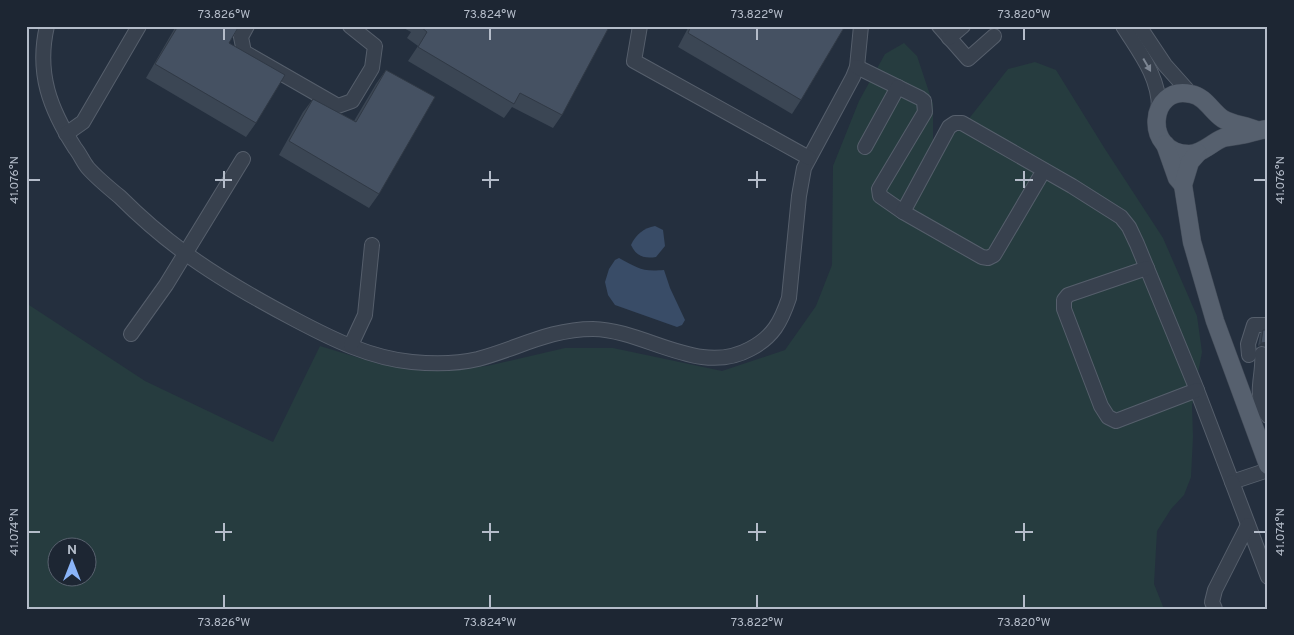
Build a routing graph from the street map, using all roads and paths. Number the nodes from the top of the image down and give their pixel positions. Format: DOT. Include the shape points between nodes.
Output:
graph roads {
  1 [pos="47,26"];
  2 [pos="139,26"];
  3 [pos="247,26"];
  4 [pos="350,26"];
  5 [pos="640,26"];
  6 [pos="861,26"];
  7 [pos="939,26"];
  8 [pos="963,26"];
  9 [pos="1123,26"];
  10 [pos="1139,26"];
  11 [pos="994,36"];
  12 [pos="949,38"];
  13 [pos="857,67"];
  14 [pos="898,87"];
  15 [pos="1190,93"];
  16 [pos="1159,108"];
  17 [pos="1214,111"];
  18 [pos="1262,130"];
  19 [pos="66,134"];
  20 [pos="1165,144"];
  21 [pos="865,147"];
  22 [pos="1205,148"];
  23 [pos="243,158"];
  24 [pos="809,158"];
  25 [pos="1044,170"];
  26 [pos="1183,185"];
  27 [pos="904,212"];
  28 [pos="372,244"];
  29 [pos="185,253"];
  30 [pos="1147,268"];
  31 [pos="1268,325"];
  32 [pos="131,334"];
  33 [pos="350,345"];
  34 [pos="1229,359"];
  35 [pos="1262,363"];
  36 [pos="1197,390"];
  37 [pos="1268,416"];
  38 [pos="1267,463"];
  39 [pos="1232,482"];
  40 [pos="1248,525"];
  41 [pos="1268,577"];
  42 [pos="1215,609"];
  1 -- 19 [label="street" via="42,56 44,75 50,100"];
  2 -- 19 [label="street" via="83,122"];
  3 -- 4 [label="street" via="241,37 244,52 338,106 352,101 372,68 375,46"];
  5 -- 24 [label="street" via="634,61"];
  6 -- 13 [label="street"];
  7 -- 12 [label="street"];
  8 -- 12 [label="street"];
  9 -- 16 [label="street, one-way" via="1151,70"];
  10 -- 15 [label="street" via="1165,65"];
  11 -- 12 [label="street" via="968,59"];
  13 -- 14 [label="street"];
  13 -- 24 [label="street"];
  14 -- 21 [label="street"];
  14 -- 27 [label="street" via="924,101 925,112 879,189 880,196"];
  15 -- 16 [label="main road" via="1168,97"];
  15 -- 17 [label="main road" via="1205,100"];
  16 -- 20 [label="main road" via="1157,131"];
  17 -- 18 [label="main road" via="1235,124"];
  17 -- 22 [label="main road" via="1216,123"];
  18 -- 22 [label="main road" via="1224,138"];
  19 -- 29 [label="street" via="89,168"];
  20 -- 22 [label="main road" via="1180,153"];
  20 -- 26 [label="main road" via="1177,178"];
  22 -- 26 [label="main road" via="1190,162"];
  23 -- 29 [label="street"];
  24 -- 33 [label="street" via="799,196 791,283 784,314 775,330 760,344 740,354 716,359 692,356 600,329 552,333 476,359 446,363 411,362"];
  25 -- 27 [label="street" via="994,255 988,258"];
  25 -- 27 [label="street" via="962,123 956,123 949,128"];
  25 -- 30 [label="street" via="1121,216"];
  26 -- 34 [label="main road" via="1192,242"];
  28 -- 33 [label="street" via="366,315"];
  29 -- 32 [label="street"];
  29 -- 33 [label="street" via="261,302"];
  30 -- 36 [label="street"];
  30 -- 36 [label="street" via="1068,295 1064,300 1064,309 1101,406 1108,417 1116,421"];
  31 -- 35 [label="street" via="1254,325 1248,344"];
  34 -- 35 [label="street"];
  34 -- 38 [label="main road"];
  35 -- 37 [label="street" via="1262,406"];
  36 -- 39 [label="street"];
  38 -- 39 [label="street"];
  39 -- 40 [label="street"];
  40 -- 41 [label="street"];
  40 -- 42 [label="street" via="1216,590 1212,602"];
}
